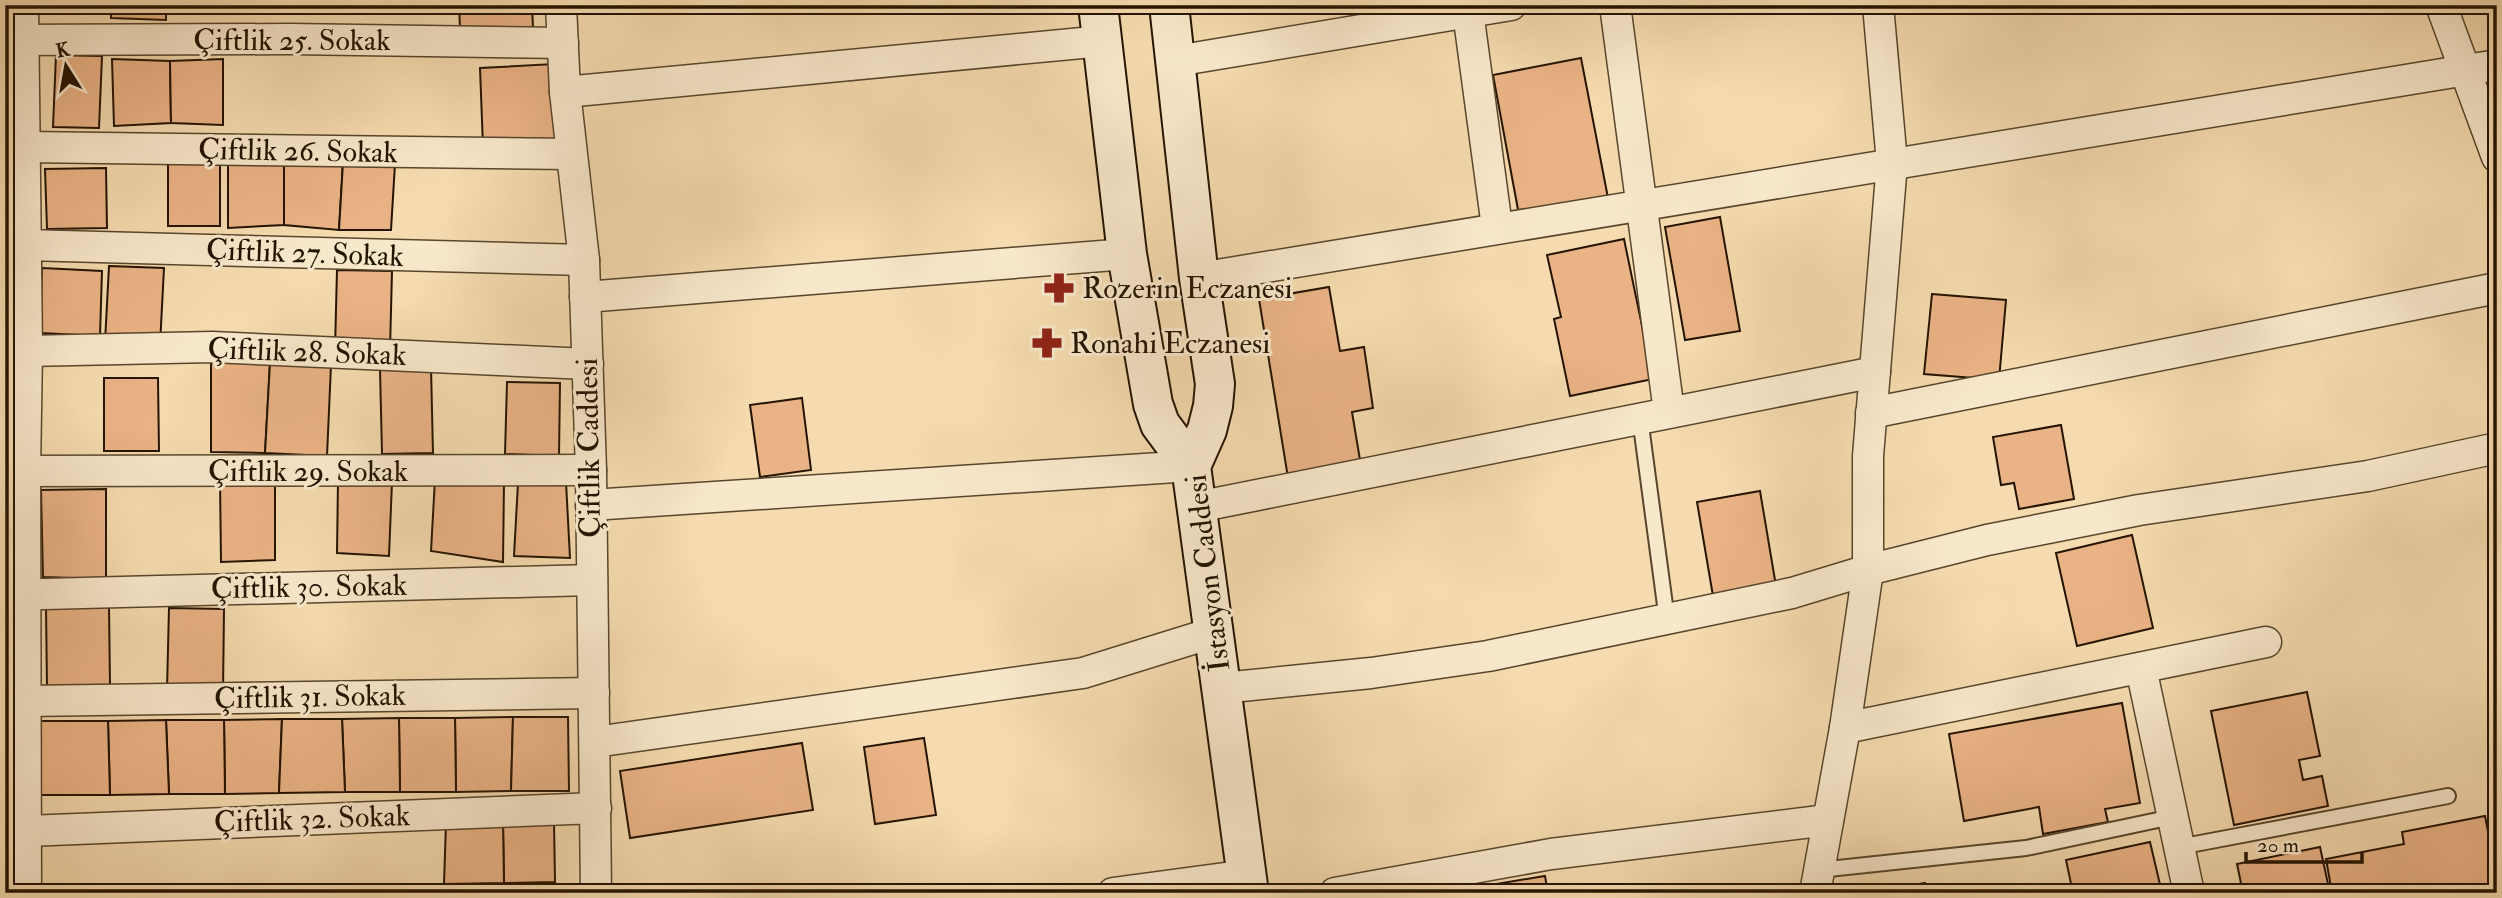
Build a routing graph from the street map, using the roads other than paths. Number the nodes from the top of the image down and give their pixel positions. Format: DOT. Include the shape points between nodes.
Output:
graph roads {
  1 [pos="23,5"];
  2 [pos="561,5"];
  3 [pos="1169,5"];
  4 [pos="1511,5"];
  5 [pos="1615,5"];
  6 [pos="1878,5"];
  7 [pos="2441,5"];
  8 [pos="1468,12"];
  9 [pos="1101,23"];
  10 [pos="14,40"];
  11 [pos="563,43"];
  12 [pos="1176,61"];
  13 [pos="2497,65"];
  14 [pos="2465,71"];
  15 [pos="565,92"];
  16 [pos="25,147"];
  17 [pos="571,154"];
  18 [pos="2497,157"];
  19 [pos="1892,163"];
  20 [pos="1641,204"];
  21 [pos="1497,228"];
  22 [pos="25,245"];
  23 [pos="1127,254"];
  24 [pos="584,260"];
  25 [pos="1199,278"];
  26 [pos="2497,288"];
  27 [pos="585,297"];
  28 [pos="588,363"];
  29 [pos="19,371"];
  30 [pos="1875,372"];
  31 [pos="1871,413"];
  32 [pos="1655,415"];
  33 [pos="2497,448"];
  34 [pos="1191,466"];
  35 [pos="24,471"];
  36 [pos="591,471"];
  37 [pos="591,505"];
  38 [pos="1197,507"];
  39 [pos="1868,570"];
  40 [pos="592,580"];
  41 [pos="15,595"];
  42 [pos="1667,620"];
  43 [pos="1214,632"];
  44 [pos="2266,642"];
  45 [pos="2141,668"];
  46 [pos="1222,688"];
  47 [pos="594,693"];
  48 [pos="26,701"];
  49 [pos="1846,728"];
  50 [pos="595,742"];
  51 [pos="16,795"];
  52 [pos="2448,796"];
  53 [pos="596,808"];
  54 [pos="2172,817"];
  55 [pos="1828,820"];
  56 [pos="27,831"];
  57 [pos="2179,847"];
  58 [pos="1817,881"];
  59 [pos="1248,884"];
  60 [pos="26,893"];
  61 [pos="596,893"];
  62 [pos="1114,893"];
  63 [pos="1335,893"];
  64 [pos="2189,893"];
  1 -- 10 [label="street"];
  2 -- 11 [label="street, Çiftlik Caddesi"];
  3 -- 12 [label="main road, İstasyon Caddesi"];
  4 -- 8 [label="street"];
  5 -- 20 [label="street"];
  6 -- 19 [label="street"];
  7 -- 14 [label="street"];
  8 -- 12 [label="street"];
  8 -- 21 [label="street"];
  9 -- 15 [label="street"];
  9 -- 23 [label="main road"];
  10 -- 11 [label="street, Çiftlik 25. Sokak"];
  10 -- 16 [label="street"];
  11 -- 15 [label="street, Çiftlik Caddesi"];
  12 -- 25 [label="main road, İstasyon Caddesi"];
  13 -- 14 [label="street"];
  14 -- 18 [label="street"];
  14 -- 19 [label="street"];
  15 -- 17 [label="street, Çiftlik Caddesi"];
  16 -- 17 [label="street, Çiftlik 26. Sokak"];
  16 -- 22 [label="street"];
  17 -- 24 [label="street, Çiftlik Caddesi"];
  19 -- 20 [label="street"];
  19 -- 30 [label="street"];
  20 -- 21 [label="street"];
  20 -- 32 [label="street"];
  21 -- 25 [label="street"];
  22 -- 24 [label="street, Çiftlik 27. Sokak"];
  22 -- 29 [label="street"];
  23 -- 27 [label="street"];
  23 -- 34 [label="main road" via="1153,404 1160,424"];
  24 -- 27 [label="street, Çiftlik Caddesi"];
  25 -- 34 [label="main road, İstasyon Caddesi" via="1215,384 1207,430"];
  26 -- 31 [label="street"];
  27 -- 28 [label="street, Çiftlik Caddesi"];
  28 -- 29 [label="street, Çiftlik 28. Sokak" via="212,347"];
  28 -- 36 [label="street, Çiftlik Caddesi"];
  29 -- 35 [label="street"];
  30 -- 31 [label="street"];
  30 -- 32 [label="street"];
  31 -- 39 [label="street"];
  32 -- 38 [label="street"];
  32 -- 42 [label="lane"];
  33 -- 39 [label="street" via="2368,476 2126,512"];
  34 -- 37 [label="street"];
  34 -- 38 [label="main road, İstasyon Caddesi"];
  35 -- 36 [label="street, Çiftlik 29. Sokak"];
  35 -- 41 [label="street"];
  36 -- 37 [label="street, Çiftlik Caddesi"];
  37 -- 40 [label="street, Çiftlik Caddesi"];
  38 -- 43 [label="main road, İstasyon Caddesi"];
  39 -- 42 [label="street" via="1792,593"];
  39 -- 49 [label="street"];
  40 -- 41 [label="street, Çiftlik 30. Sokak"];
  40 -- 47 [label="street, Çiftlik Caddesi"];
  41 -- 48 [label="street"];
  42 -- 46 [label="street" via="1488,656"];
  43 -- 46 [label="main road, İstasyon Caddesi"];
  43 -- 50 [label="street" via="1083,673"];
  44 -- 45 [label="street"];
  45 -- 49 [label="street"];
  45 -- 54 [label="street"];
  46 -- 59 [label="main road, İstasyon Caddesi"];
  47 -- 48 [label="street, Çiftlik 31. Sokak"];
  47 -- 50 [label="street, Çiftlik Caddesi"];
  48 -- 51 [label="street"];
  49 -- 55 [label="street"];
  50 -- 53 [label="street, Çiftlik Caddesi"];
  51 -- 56 [label="street"];
  52 -- 57 [label="lane"];
  53 -- 56 [label="street, Çiftlik 32. Sokak"];
  53 -- 61 [label="street, Çiftlik Caddesi"];
  54 -- 57 [label="street"];
  54 -- 58 [label="lane" via="2026,848"];
  55 -- 58 [label="street"];
  55 -- 63 [label="street" via="1551,854"];
  56 -- 60 [label="street"];
  57 -- 64 [label="street"];
  59 -- 62 [label="street"];
}
